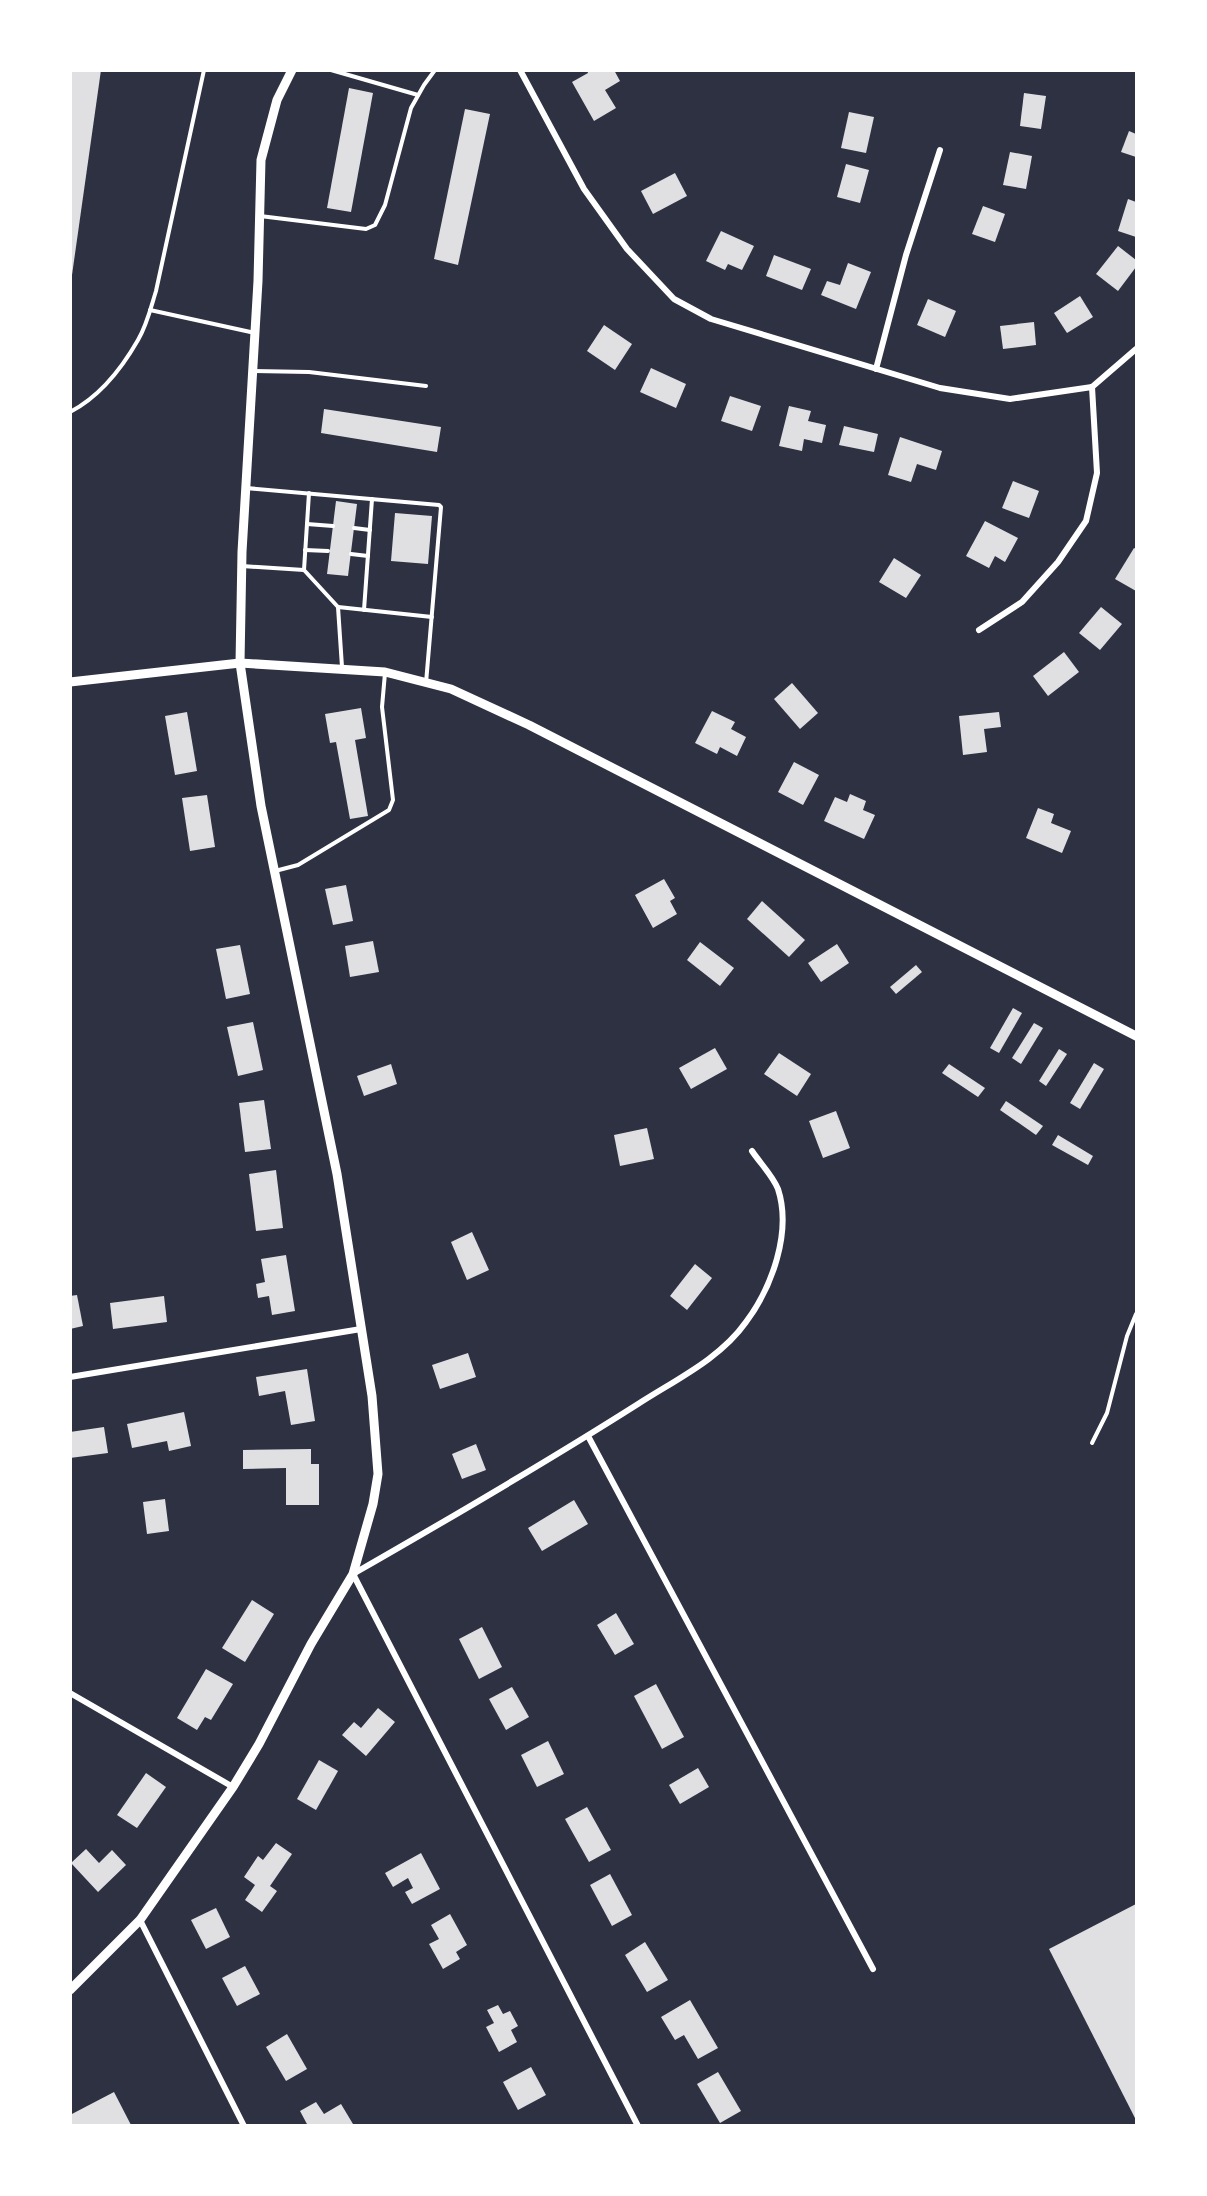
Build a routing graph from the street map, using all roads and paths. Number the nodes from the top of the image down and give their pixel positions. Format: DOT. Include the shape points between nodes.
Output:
graph roads {
  1 [pos="204,70"];
  2 [pos="292,70"];
  3 [pos="331,70"];
  4 [pos="435,70"];
  5 [pos="520,70"];
  6 [pos="418,95"];
  7 [pos="940,150"];
  8 [pos="260,216"];
  9 [pos="150,310"];
  10 [pos="255,333"];
  11 [pos="1137,349"];
  12 [pos="876,369"];
  13 [pos="253,371"];
  14 [pos="426,386"];
  15 [pos="1092,387"];
  16 [pos="70,412"];
  17 [pos="245,488"];
  18 [pos="309,493"];
  19 [pos="372,499"];
  20 [pos="307,524"];
  21 [pos="333,526"];
  22 [pos="354,528"];
  23 [pos="370,530"];
  24 [pos="305,550"];
  25 [pos="328,551"];
  26 [pos="351,554"];
  27 [pos="368,556"];
  28 [pos="242,566"];
  29 [pos="304,570"];
  30 [pos="338,607"];
  31 [pos="364,610"];
  32 [pos="432,617"];
  33 [pos="979,630"];
  34 [pos="240,663"];
  35 [pos="342,669"];
  36 [pos="385,672"];
  37 [pos="70,682"];
  38 [pos="426,683"];
  39 [pos="274,871"];
  40 [pos="1137,1036"];
  41 [pos="752,1151"];
  42 [pos="1137,1314"];
  43 [pos="361,1329"];
  44 [pos="70,1377"];
  45 [pos="588,1436"];
  46 [pos="1092,1443"];
  47 [pos="353,1574"];
  48 [pos="70,1694"];
  49 [pos="233,1787"];
  50 [pos="140,1920"];
  51 [pos="873,1969"];
  52 [pos="70,1990"];
  53 [pos="244,2126"];
  54 [pos="638,2126"];
  1 -- 9 [label="lane"];
  2 -- 8 [label="street" via="277,100 261,160"];
  3 -- 6 [label="lane"];
  4 -- 6 [label="lane"];
  5 -- 12 [label="street" via="584,189 627,249 674,299 711,320"];
  6 -- 8 [label="lane" via="385,205 375,225 366,229"];
  7 -- 12 [label="street" via="906,255"];
  8 -- 10 [label="street"];
  9 -- 10 [label="lane"];
  9 -- 16 [label="lane" via="138,341 98,393"];
  10 -- 13 [label="street"];
  11 -- 15 [label="street"];
  12 -- 15 [label="street" via="940,388 1010,399"];
  13 -- 14 [label="lane" via="309,372"];
  13 -- 17 [label="street"];
  15 -- 33 [label="street" via="1097,473 1086,521 1058,562 1022,602"];
  17 -- 18 [label="lane"];
  17 -- 28 [label="street"];
  18 -- 19 [label="lane"];
  18 -- 20 [label="lane"];
  19 -- 23 [label="lane"];
  19 -- 32 [label="lane" via="441,507"];
  20 -- 21 [label="lane"];
  20 -- 24 [label="lane"];
  22 -- 23 [label="lane"];
  23 -- 27 [label="lane"];
  24 -- 25 [label="lane"];
  24 -- 29 [label="lane"];
  26 -- 27 [label="lane"];
  27 -- 31 [label="lane"];
  28 -- 29 [label="lane"];
  28 -- 34 [label="street"];
  29 -- 30 [label="lane"];
  30 -- 31 [label="lane"];
  30 -- 35 [label="lane"];
  31 -- 32 [label="lane"];
  32 -- 38 [label="lane"];
  34 -- 35 [label="street"];
  34 -- 37 [label="street"];
  34 -- 39 [label="street"];
  35 -- 36 [label="street"];
  36 -- 38 [label="street"];
  36 -- 39 [label="lane" via="382,707 392,806 298,865"];
  38 -- 40 [label="street" via="451,689 529,725"];
  39 -- 43 [label="street" via="337,1174"];
  41 -- 45 [label="street" via="777,1187 782,1224 772,1272 747,1322 727,1345"];
  42 -- 46 [label="lane" via="1107,1413"];
  43 -- 44 [label="street"];
  43 -- 47 [label="street" via="372,1396 378,1474"];
  45 -- 47 [label="street"];
  45 -- 51 [label="street"];
  47 -- 49 [label="street"];
  47 -- 54 [label="street"];
  48 -- 49 [label="street"];
  49 -- 50 [label="street"];
  50 -- 52 [label="street"];
  50 -- 53 [label="street"];
}
